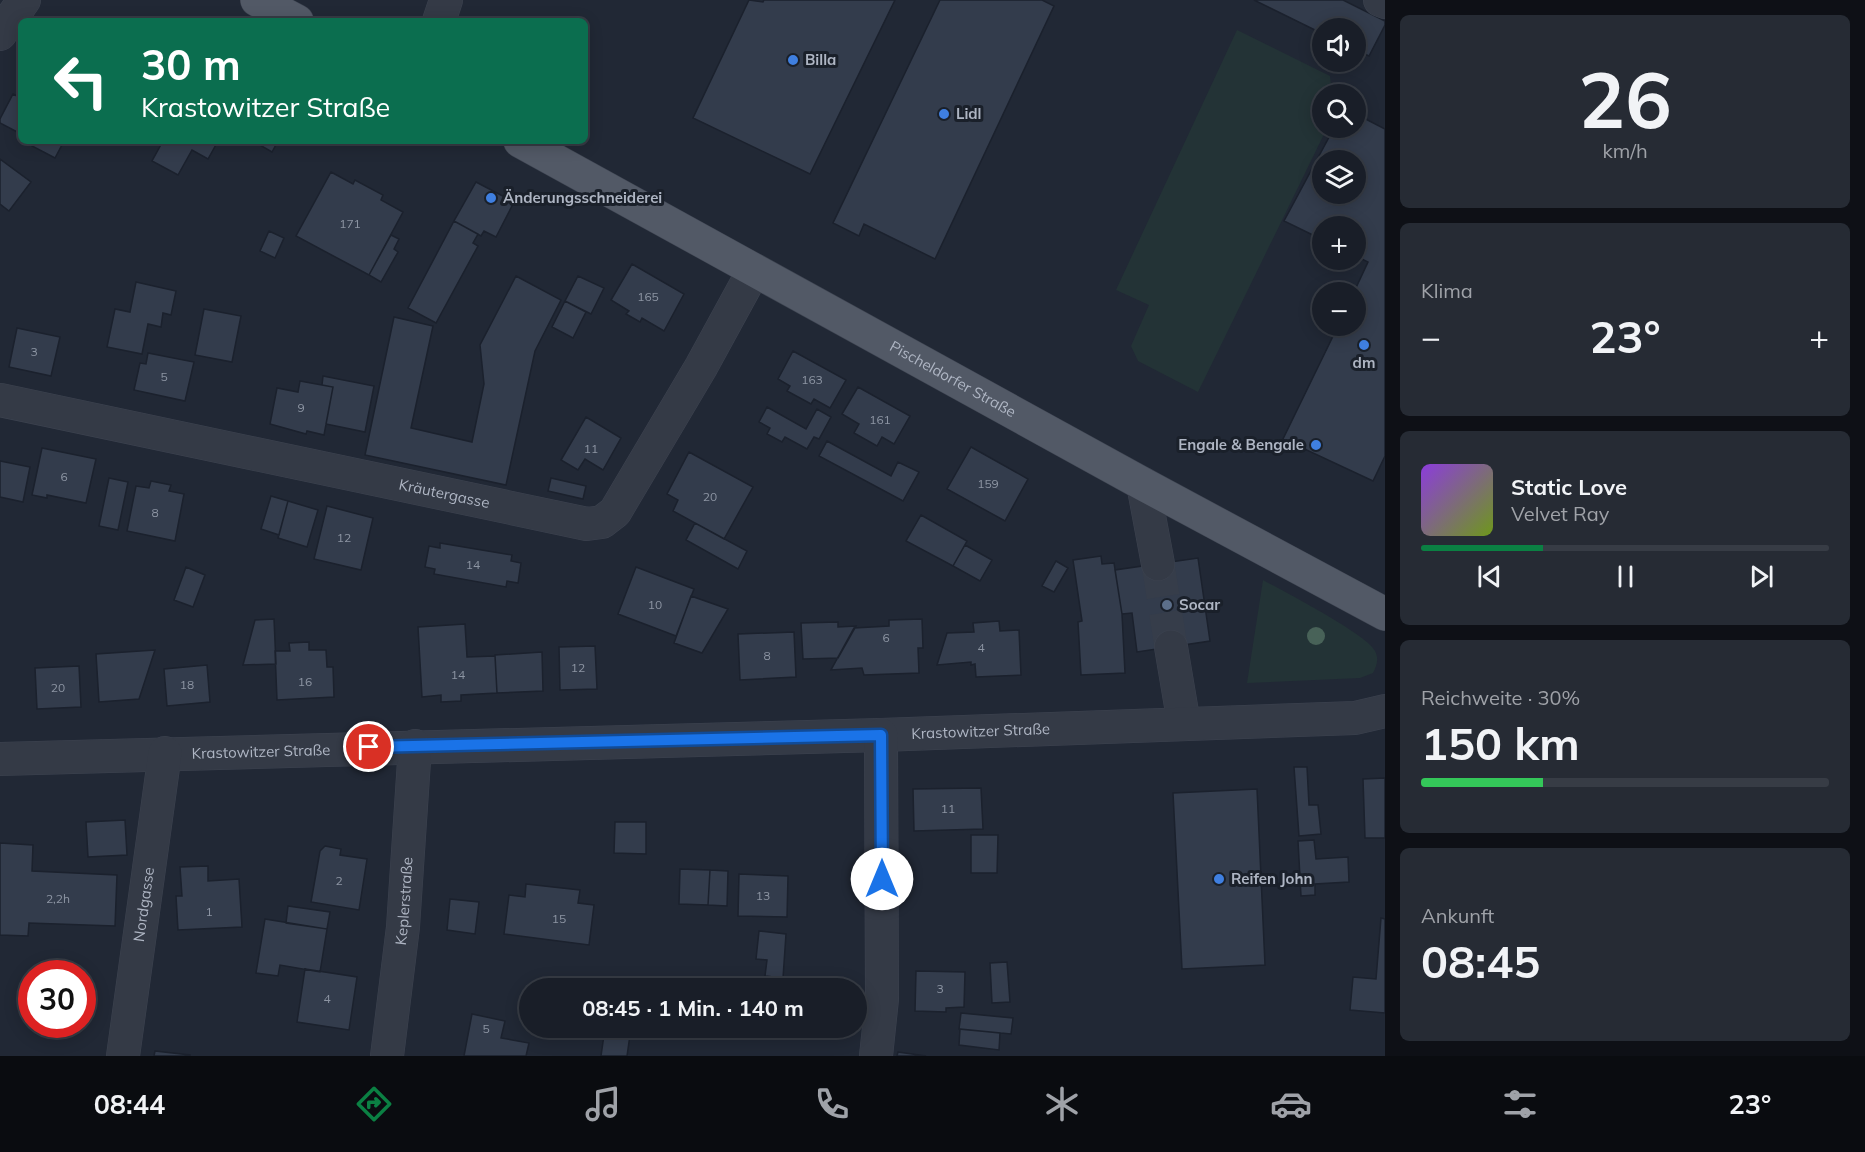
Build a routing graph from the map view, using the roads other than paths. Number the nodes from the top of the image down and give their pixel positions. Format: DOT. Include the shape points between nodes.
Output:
graph roads {
  1 [pos="24,0"];
  2 [pos="257,0"];
  3 [pos="446,0"];
  4 [pos="1380,0"];
  5 [pos="1385,2"];
  6 [pos="291,18"];
  7 [pos="440,18"];
  8 [pos="0,34"];
  9 [pos="525,144"];
  10 [pos="754,270"];
  11 [pos="0,400"];
  12 [pos="1143,484"];
  13 [pos="1158,564"];
  14 [pos="1385,614"];
  15 [pos="1171,647"];
  16 [pos="1385,711"];
  17 [pos="1184,724"];
  18 [pos="881,735"];
  19 [pos="415,746"];
  20 [pos="165,753"];
  21 [pos="0,759"];
  22 [pos="123,1056"];
  23 [pos="387,1056"];
  24 [pos="876,1056"];
  1 -- 8 [label="street"];
  2 -- 6 [label="main road"];
  3 -- 7 [label="street"];
  4 -- 5 [label="street"];
  9 -- 10 [label="main road, Pischeldorfer Straße"];
  10 -- 11 [label="street, Kräutergasse" via="615,512 602,522 587,524"];
  10 -- 12 [label="main road, Pischeldorfer Straße"];
  12 -- 13 [label="street"];
  12 -- 14 [label="main road, Pischeldorfer Straße"];
  15 -- 17 [label="street"];
  16 -- 17 [label="street, Krastowitzer Straße" via="1355,718"];
  17 -- 18 [label="street, Krastowitzer Straße"];
  18 -- 19 [label="street, Krastowitzer Straße"];
  18 -- 24 [label="street" via="882,999"];
  19 -- 20 [label="street, Krastowitzer Straße"];
  19 -- 23 [label="street, Keplerstraße" via="403,927"];
  20 -- 21 [label="street, Krastowitzer Straße"];
  20 -- 22 [label="street, Nordgasse"];
}
